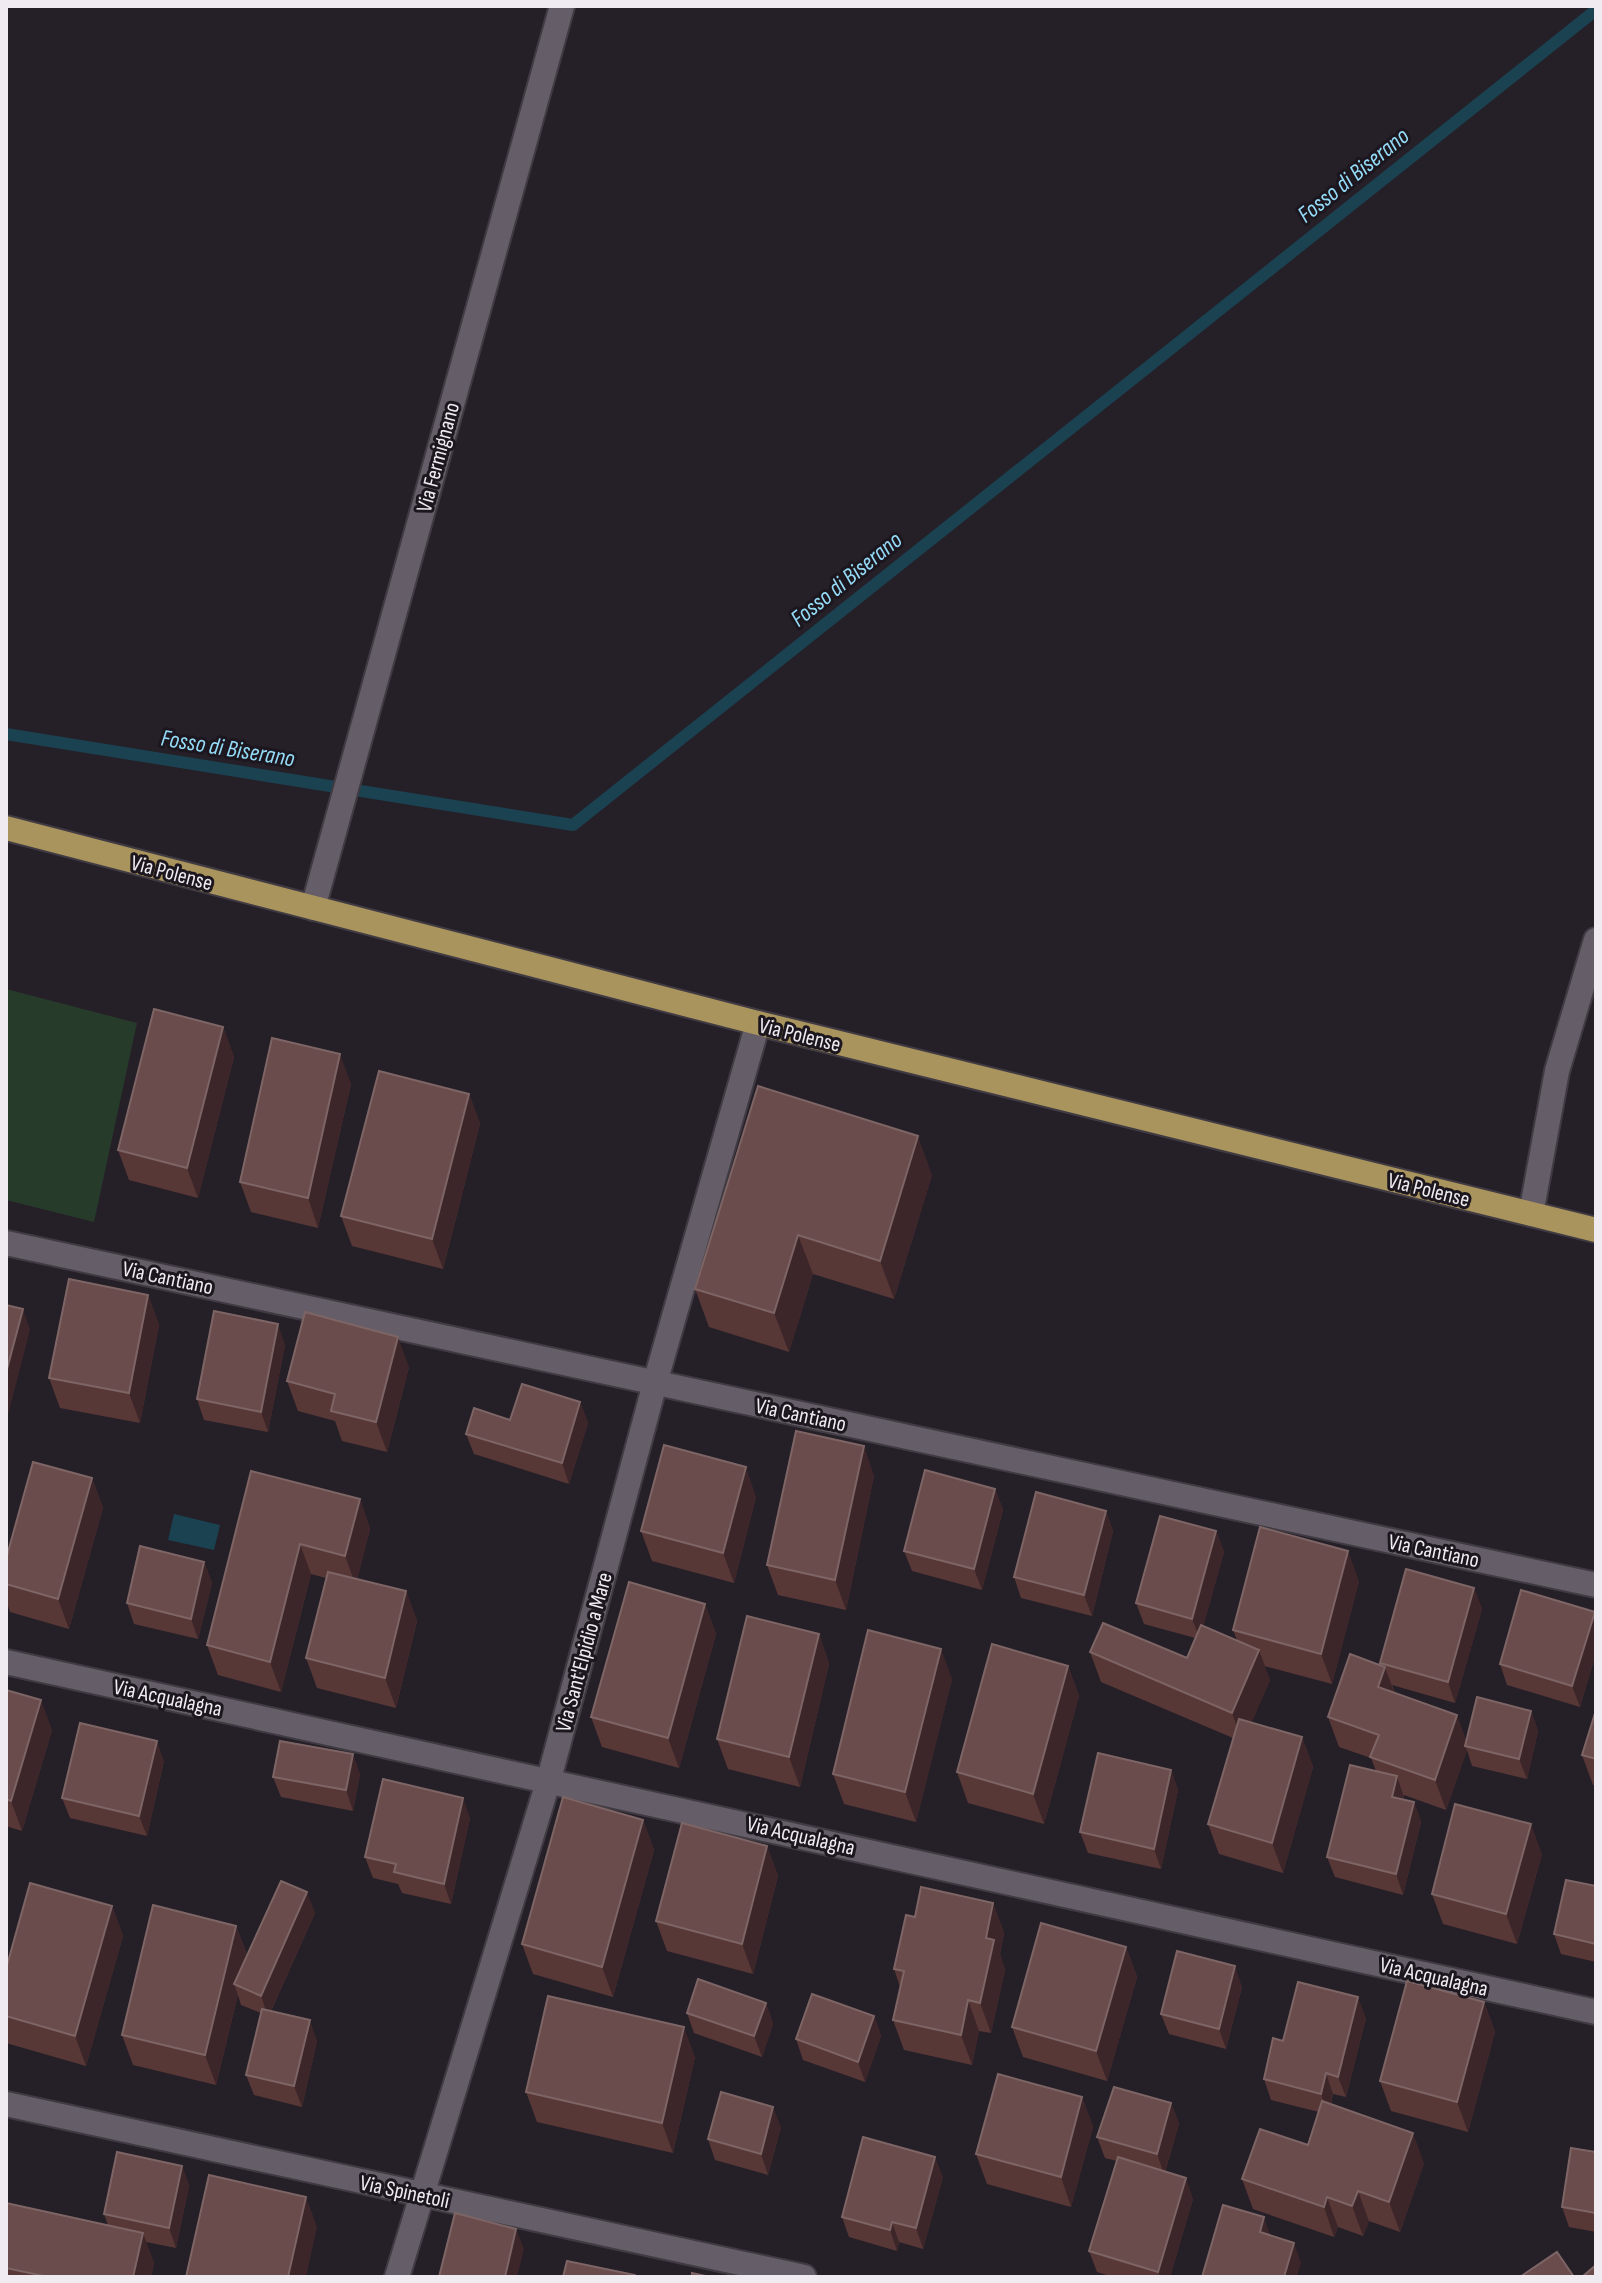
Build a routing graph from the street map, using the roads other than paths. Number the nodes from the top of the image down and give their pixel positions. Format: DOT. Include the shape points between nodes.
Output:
graph roads {
  1 [pos="562,6"];
  2 [pos="6,828"];
  3 [pos="313,908"];
  4 [pos="1596,940"];
  5 [pos="758,1023"];
  6 [pos="1531,1214"];
  7 [pos="1596,1230"];
  8 [pos="6,1243"];
  9 [pos="655,1383"];
  10 [pos="1596,1585"];
  11 [pos="6,1662"];
  12 [pos="549,1779"];
  13 [pos="1596,2012"];
  14 [pos="6,2104"];
  15 [pos="423,2195"];
  16 [pos="397,2277"];
  17 [pos="804,2277"];
  1 -- 3 [label="street, Via Fermignano"];
  2 -- 3 [label="main road, Via Polense"];
  3 -- 5 [label="main road, Via Polense"];
  4 -- 6 [label="street" via="1557,1071"];
  5 -- 6 [label="main road, Via Polense"];
  5 -- 9 [label="street, Via Sant'Elpidio a Mare"];
  6 -- 7 [label="main road, Via Polense"];
  8 -- 9 [label="street, Via Cantiano"];
  9 -- 10 [label="street, Via Cantiano"];
  9 -- 12 [label="street, Via Sant'Elpidio a Mare"];
  11 -- 12 [label="street, Via Acqualagna"];
  12 -- 13 [label="street, Via Acqualagna"];
  12 -- 15 [label="street, Via Sant'Elpidio a Mare"];
  14 -- 15 [label="street, Via Spinetoli"];
  15 -- 16 [label="street, Via Sant'Elpidio a Mare"];
  15 -- 17 [label="street, Via Spinetoli"];
}
